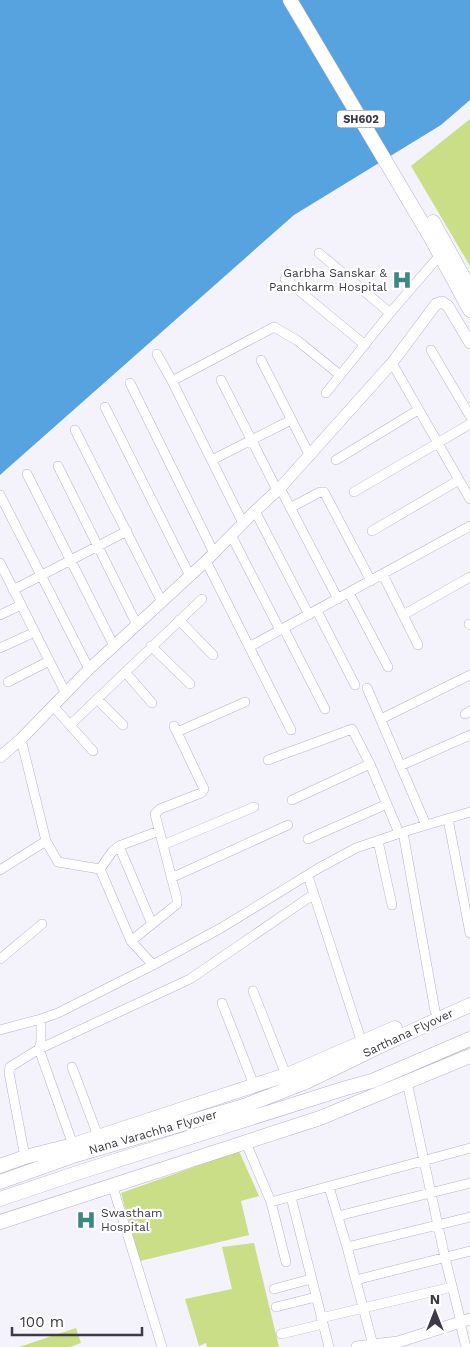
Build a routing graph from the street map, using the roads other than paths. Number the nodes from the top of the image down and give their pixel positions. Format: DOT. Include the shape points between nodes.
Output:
graph roads {
  1 [pos="290,0"];
  2 [pos="301,0"];
  3 [pos="435,235"];
  4 [pos="319,253"];
  5 [pos="440,255"];
  6 [pos="285,279"];
  7 [pos="470,289"];
  8 [pos="470,310"];
  9 [pos="390,313"];
  10 [pos="470,343"];
  11 [pos="365,345"];
  12 [pos="432,350"];
  13 [pos="157,354"];
  14 [pos="261,360"];
  15 [pos="392,363"];
  16 [pos="340,375"];
  17 [pos="172,380"];
  18 [pos="221,380"];
  19 [pos="130,383"];
  20 [pos="326,393"];
  21 [pos="105,407"];
  22 [pos="418,410"];
  23 [pos="470,416"];
  24 [pos="291,420"];
  25 [pos="470,424"];
  26 [pos="75,430"];
  27 [pos="252,440"];
  28 [pos="438,444"];
  29 [pos="310,456"];
  30 [pos="212,460"];
  31 [pos="336,460"];
  32 [pos="58,466"];
  33 [pos="27,474"];
  34 [pos="459,480"];
  35 [pos="279,489"];
  36 [pos="354,492"];
  37 [pos="0,495"];
  38 [pos="470,499"];
  39 [pos="290,508"];
  40 [pos="255,511"];
  41 [pos="243,523"];
  42 [pos="470,526"];
  43 [pos="127,531"];
  44 [pos="372,531"];
  45 [pos="231,535"];
  46 [pos="98,547"];
  47 [pos="214,552"];
  48 [pos="71,560"];
  49 [pos="206,561"];
  50 [pos="0,563"];
  51 [pos="40,575"];
  52 [pos="383,575"];
  53 [pos="190,576"];
  54 [pos="470,576"];
  55 [pos="3,577"];
  56 [pos="371,581"];
  57 [pos="13,590"];
  58 [pos="349,593"];
  59 [pos="202,599"];
  60 [pos="338,599"];
  61 [pos="162,602"];
  62 [pos="21,604"];
  63 [pos="313,613"];
  64 [pos="403,614"];
  65 [pos="0,615"];
  66 [pos="179,620"];
  67 [pos="137,625"];
  68 [pos="282,629"];
  69 [pos="34,632"];
  70 [pos="418,645"];
  71 [pos="114,646"];
  72 [pos="151,646"];
  73 [pos="249,647"];
  74 [pos="0,648"];
  75 [pos="213,655"];
  76 [pos="49,661"];
  77 [pos="388,667"];
  78 [pos="88,669"];
  79 [pos="125,672"];
  80 [pos="470,675"];
  81 [pos="8,682"];
  82 [pos="190,684"];
  83 [pos="355,685"];
  84 [pos="367,688"];
  85 [pos="65,692"];
  86 [pos="97,699"];
  87 [pos="244,702"];
  88 [pos="152,703"];
  89 [pos="54,706"];
  90 [pos="325,709"];
  91 [pos="381,719"];
  92 [pos="70,725"];
  93 [pos="123,725"];
  94 [pos="291,730"];
  95 [pos="470,735"];
  96 [pos="21,739"];
  97 [pos="93,751"];
  98 [pos="0,757"];
  99 [pos="268,760"];
  100 [pos="370,764"];
  101 [pos="400,766"];
  102 [pos="292,800"];
  103 [pos="387,804"];
  104 [pos="254,807"];
  105 [pos="470,812"];
  106 [pos="448,819"];
  107 [pos="288,825"];
  108 [pos="426,825"];
  109 [pos="159,831"];
  110 [pos="401,832"];
  111 [pos="308,838"];
  112 [pos="46,840"];
  113 [pos="378,841"];
  114 [pos="163,845"];
  115 [pos="119,846"];
  116 [pos="0,870"];
  117 [pos="100,870"];
  118 [pos="308,876"];
  119 [pos="171,878"];
  120 [pos="314,894"];
  121 [pos="392,905"];
  122 [pos="42,924"];
  123 [pos="152,924"];
  124 [pos="470,933"];
  125 [pos="131,941"];
  126 [pos="0,959"];
  127 [pos="153,965"];
  128 [pos="253,991"];
  129 [pos="470,996"];
  130 [pos="222,1003"];
  131 [pos="470,1005"];
  132 [pos="435,1011"];
  133 [pos="41,1019"];
  134 [pos="0,1030"];
  135 [pos="470,1039"];
  136 [pos="362,1043"];
  137 [pos="39,1049"];
  138 [pos="470,1056"];
  139 [pos="324,1060"];
  140 [pos="347,1062"];
  141 [pos="72,1068"];
  142 [pos="286,1075"];
  143 [pos="372,1081"];
  144 [pos="306,1082"];
  145 [pos="408,1082"];
  146 [pos="254,1085"];
  147 [pos="355,1103"];
  148 [pos="246,1112"];
  149 [pos="270,1112"];
  150 [pos="320,1118"];
  151 [pos="98,1136"];
  152 [pos="246,1143"];
  153 [pos="73,1145"];
  154 [pos="470,1148"];
  155 [pos="25,1157"];
  156 [pos="423,1160"];
  157 [pos="0,1166"];
  158 [pos="0,1182"];
  159 [pos="470,1183"];
  160 [pos="112,1184"];
  161 [pos="328,1187"];
  162 [pos="431,1194"];
  163 [pos="291,1197"];
  164 [pos="0,1199"];
  165 [pos="271,1202"];
  166 [pos="338,1216"];
  167 [pos="1,1217"];
  168 [pos="470,1217"];
  169 [pos="437,1224"];
  170 [pos="347,1247"];
  171 [pos="470,1251"];
  172 [pos="445,1258"];
  173 [pos="286,1262"];
  174 [pos="311,1279"];
  175 [pos="356,1280"];
  176 [pos="452,1287"];
  177 [pos="274,1289"];
  178 [pos="316,1296"];
  179 [pos="276,1307"];
  180 [pos="363,1308"];
  181 [pos="466,1320"];
  182 [pos="322,1321"];
  183 [pos="281,1334"];
  184 [pos="394,1344"];
  185 [pos="373,1345"];
  186 [pos="162,1347"];
  187 [pos="329,1347"];
  188 [pos="357,1347"];
  189 [pos="466,1347"];
  1 -- 3 [label="main road, SH602"];
  2 -- 3 [label="main road, SH602"];
  3 -- 5 [label="main road, SH602"];
  3 -- 7 [label="main road, SH602"];
  4 -- 9 [label="street"];
  5 -- 8 [label="main road, SH602"];
  5 -- 9 [label="street"];
  6 -- 11 [label="street"];
  9 -- 11 [label="street"];
  10 -- 15 [label="street" via="448,306 442,302 436,304"];
  11 -- 16 [label="street"];
  12 -- 23 [label="street"];
  13 -- 17 [label="street"];
  14 -- 24 [label="street"];
  15 -- 22 [label="street"];
  15 -- 29 [label="street"];
  16 -- 17 [label="street" via="298,341 274,327"];
  16 -- 20 [label="street"];
  17 -- 30 [label="street"];
  18 -- 27 [label="street"];
  19 -- 47 [label="street"];
  21 -- 53 [label="street"];
  22 -- 28 [label="street"];
  22 -- 31 [label="street"];
  24 -- 27 [label="street"];
  24 -- 29 [label="street"];
  25 -- 28 [label="street"];
  26 -- 43 [label="street"];
  27 -- 30 [label="street"];
  27 -- 35 [label="street"];
  28 -- 34 [label="street"];
  28 -- 36 [label="street"];
  29 -- 35 [label="street"];
  30 -- 41 [label="street"];
  32 -- 46 [label="street"];
  33 -- 48 [label="street"];
  34 -- 38 [label="street"];
  34 -- 44 [label="street"];
  35 -- 39 [label="street"];
  35 -- 40 [label="street"];
  37 -- 51 [label="street"];
  39 -- 56 [label="street" via="324,492"];
  39 -- 60 [label="street"];
  40 -- 41 [label="street"];
  40 -- 63 [label="street"];
  41 -- 45 [label="street"];
  42 -- 52 [label="street"];
  43 -- 46 [label="street"];
  43 -- 61 [label="street"];
  45 -- 47 [label="street"];
  45 -- 68 [label="street"];
  46 -- 48 [label="street"];
  46 -- 67 [label="street"];
  47 -- 49 [label="street"];
  48 -- 51 [label="street"];
  48 -- 71 [label="street"];
  49 -- 53 [label="street"];
  49 -- 73 [label="street"];
  50 -- 55 [label="street"];
  51 -- 57 [label="street"];
  51 -- 78 [label="street"];
  52 -- 56 [label="street"];
  52 -- 64 [label="street"];
  53 -- 61 [label="street"];
  54 -- 64 [label="street"];
  55 -- 57 [label="street"];
  56 -- 58 [label="street"];
  57 -- 62 [label="street"];
  58 -- 60 [label="street"];
  58 -- 77 [label="street"];
  59 -- 66 [label="street"];
  60 -- 63 [label="street"];
  61 -- 67 [label="street"];
  62 -- 65 [label="street"];
  62 -- 69 [label="street"];
  63 -- 68 [label="street"];
  63 -- 83 [label="street"];
  64 -- 70 [label="street"];
  66 -- 72 [label="street"];
  66 -- 75 [label="street"];
  67 -- 71 [label="street"];
  68 -- 73 [label="street"];
  68 -- 90 [label="street"];
  69 -- 74 [label="street"];
  69 -- 76 [label="street"];
  71 -- 78 [label="street"];
  72 -- 79 [label="street"];
  72 -- 82 [label="street"];
  73 -- 94 [label="street"];
  76 -- 81 [label="street"];
  76 -- 85 [label="street"];
  78 -- 85 [label="street"];
  79 -- 86 [label="street"];
  79 -- 88 [label="street"];
  80 -- 91 [label="street"];
  84 -- 91 [label="street"];
  85 -- 89 [label="street"];
  86 -- 92 [label="street"];
  86 -- 93 [label="street"];
  87 -- 109 [label="street" via="176,729 204,788 201,793 157,811 155,818"];
  89 -- 92 [label="street"];
  89 -- 96 [label="street"];
  91 -- 101 [label="street"];
  92 -- 97 [label="street"];
  95 -- 101 [label="street"];
  96 -- 98 [label="street"];
  96 -- 112 [label="street"];
  99 -- 100 [label="street" via="352,729"];
  100 -- 102 [label="street"];
  100 -- 103 [label="street"];
  101 -- 108 [label="street"];
  103 -- 110 [label="street"];
  103 -- 111 [label="street"];
  104 -- 114 [label="street"];
  105 -- 106 [label="street"];
  106 -- 108 [label="street"];
  106 -- 124 [label="street"];
  107 -- 119 [label="street"];
  108 -- 110 [label="street"];
  109 -- 114 [label="street"];
  109 -- 115 [label="street"];
  110 -- 113 [label="street"];
  110 -- 132 [label="street"];
  112 -- 116 [label="street"];
  112 -- 117 [label="street" via="59,862"];
  113 -- 118 [label="street" via="356,848"];
  113 -- 121 [label="street"];
  114 -- 119 [label="street"];
  115 -- 117 [label="street"];
  115 -- 123 [label="street"];
  117 -- 125 [label="street"];
  118 -- 120 [label="street"];
  118 -- 127 [label="street"];
  119 -- 123 [label="street" via="177,904"];
  120 -- 136 [label="street"];
  120 -- 137 [label="street" via="190,979"];
  122 -- 126 [label="street"];
  123 -- 125 [label="street"];
  125 -- 127 [label="street"];
  127 -- 133 [label="street"];
  128 -- 142 [label="street"];
  129 -- 132 [label="main road"];
  130 -- 146 [label="street"];
  131 -- 140 [label="main road, Sarthana Flyover"];
  132 -- 136 [label="main road"];
  133 -- 134 [label="street"];
  133 -- 137 [label="street"];
  135 -- 143 [label="main road"];
  136 -- 139 [label="main road"];
  137 -- 153 [label="street"];
  137 -- 155 [label="street" via="9,1070"];
  138 -- 145 [label="main road"];
  139 -- 140 [label="main road"];
  139 -- 142 [label="main road"];
  139 -- 144 [label="main road"];
  140 -- 144 [label="main road, Sarthana Flyover"];
  141 -- 151 [label="street"];
  142 -- 146 [label="main road"];
  143 -- 147 [label="main road"];
  143 -- 149 [label="main road, Nana Varachha Flyover"];
  144 -- 148 [label="main road, Nana Varachha Flyover"];
  145 -- 147 [label="main road"];
  145 -- 156 [label="street"];
  146 -- 151 [label="main road"];
  147 -- 150 [label="main road"];
  148 -- 149 [label="main road, Nana Varachha Flyover"];
  148 -- 158 [label="main road, Nana Varachha Flyover" via="76,1155"];
  148 -- 164 [label="main road, Nana Varachha Flyover"];
  149 -- 150 [label="main road"];
  150 -- 152 [label="main road"];
  151 -- 153 [label="main road"];
  152 -- 160 [label="main road"];
  152 -- 165 [label="street"];
  153 -- 155 [label="main road"];
  154 -- 156 [label="street"];
  155 -- 157 [label="main road"];
  156 -- 161 [label="street"];
  156 -- 162 [label="street"];
  159 -- 162 [label="street"];
  160 -- 167 [label="main road"];
  160 -- 186 [label="street"];
  161 -- 163 [label="street"];
  161 -- 166 [label="street"];
  162 -- 166 [label="street"];
  162 -- 169 [label="street"];
  163 -- 165 [label="street"];
  163 -- 174 [label="street"];
  165 -- 173 [label="street"];
  166 -- 170 [label="street"];
  168 -- 169 [label="street"];
  169 -- 170 [label="street"];
  169 -- 172 [label="street"];
  170 -- 175 [label="street"];
  171 -- 172 [label="street"];
  172 -- 175 [label="street"];
  172 -- 176 [label="street"];
  174 -- 177 [label="street"];
  174 -- 178 [label="street"];
  175 -- 180 [label="street"];
  176 -- 180 [label="street"];
  176 -- 181 [label="street"];
  178 -- 179 [label="street"];
  178 -- 182 [label="street"];
  180 -- 182 [label="street"];
  180 -- 185 [label="street"];
  181 -- 184 [label="street"];
  181 -- 189 [label="street"];
  182 -- 183 [label="street"];
  182 -- 187 [label="street"];
  184 -- 185 [label="street"];
  185 -- 188 [label="street"];
}
